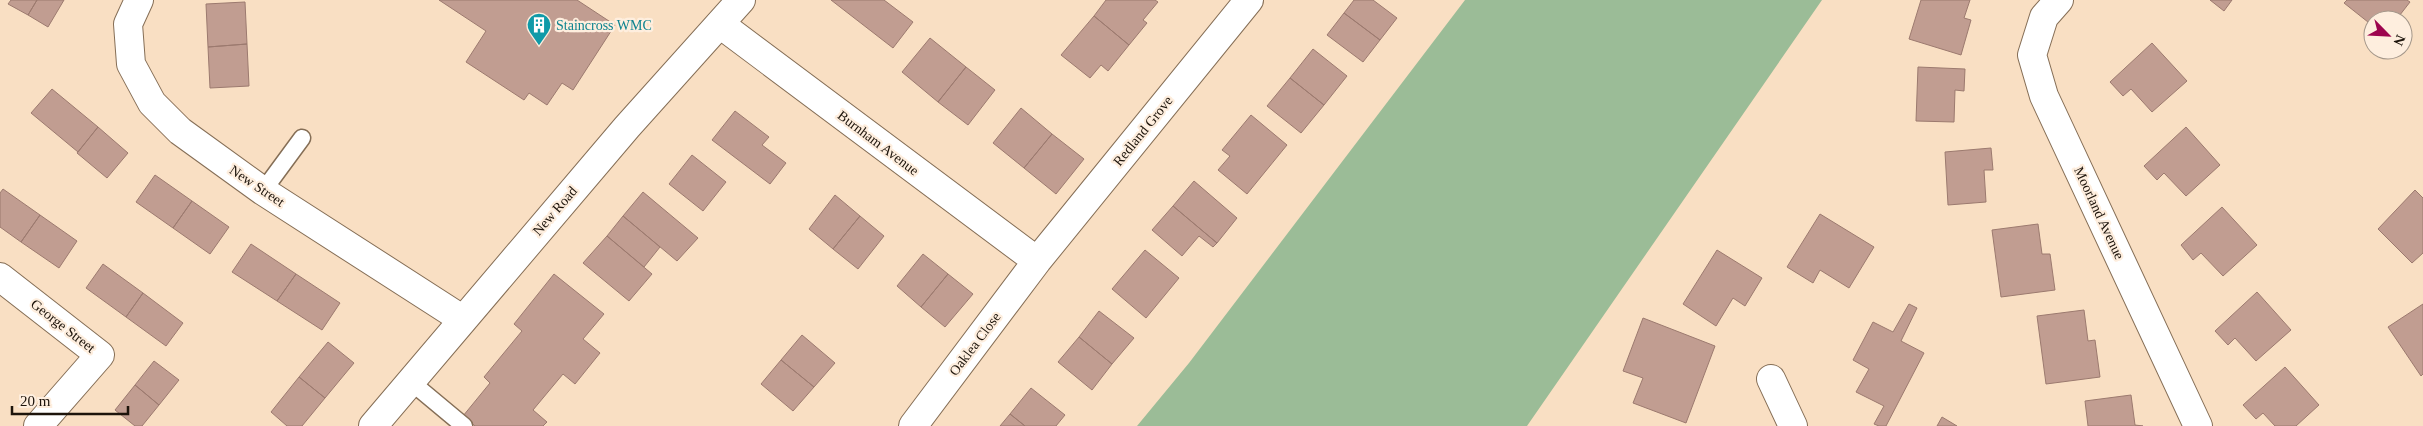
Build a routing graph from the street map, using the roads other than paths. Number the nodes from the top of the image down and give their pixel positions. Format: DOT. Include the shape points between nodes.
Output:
graph roads {
  1 [pos="139,0"];
  2 [pos="741,0"];
  3 [pos="1249,0"];
  4 [pos="2059,0"];
  5 [pos="720,24"];
  6 [pos="302,138"];
  7 [pos="263,191"];
  8 [pos="1036,262"];
  9 [pos="0,277"];
  10 [pos="462,319"];
  11 [pos="1771,379"];
  12 [pos="410,381"];
  13 [pos="38,426"];
  14 [pos="373,426"];
  15 [pos="464,426"];
  16 [pos="913,426"];
  17 [pos="1793,426"];
  18 [pos="2198,426"];
  1 -- 7 [label="street, New Street" via="128,24 131,64 152,103 180,131"];
  2 -- 5 [label="street, New Road"];
  3 -- 8 [label="street, Redland Grove"];
  4 -- 18 [label="street, Moorland Avenue" via="2044,16 2032,55 2044,96"];
  5 -- 8 [label="street, Burnham Avenue"];
  5 -- 10 [label="street, New Road"];
  6 -- 7 [label="lane"];
  7 -- 10 [label="street, New Street"];
  8 -- 16 [label="street, Oaklea Close"];
  9 -- 13 [label="street, George Street" via="100,355"];
  10 -- 12 [label="street, New Road"];
  11 -- 17 [label="street"];
  12 -- 14 [label="street, New Road"];
  12 -- 15 [label="lane"];
}
